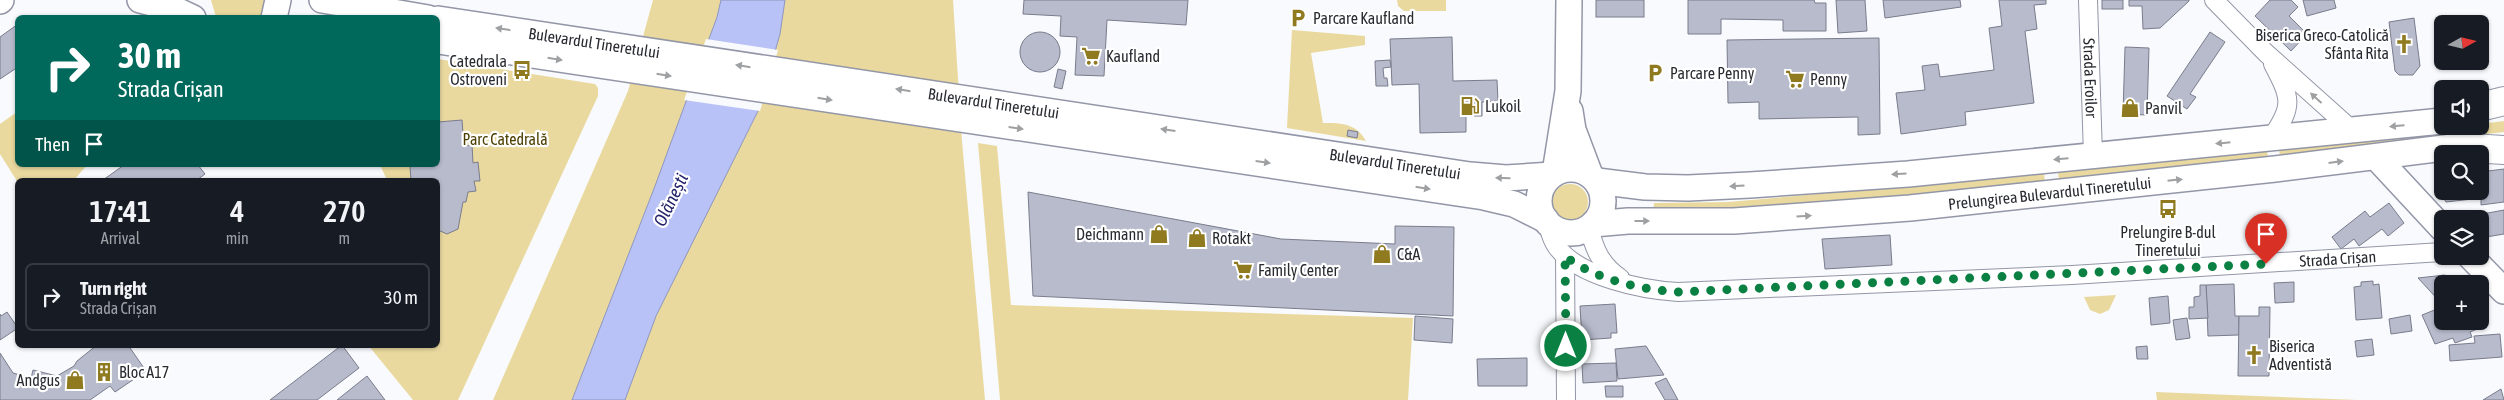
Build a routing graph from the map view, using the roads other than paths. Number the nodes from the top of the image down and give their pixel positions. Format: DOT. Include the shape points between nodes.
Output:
graph roads {
  1 [pos="140,0"];
  2 [pos="203,0"];
  3 [pos="278,0"];
  4 [pos="322,0"];
  5 [pos="1569,0"];
  6 [pos="2088,0"];
  7 [pos="2214,0"];
  8 [pos="187,15"];
  9 [pos="206,15"];
  10 [pos="275,15"];
  11 [pos="410,15"];
  12 [pos="440,19"];
  13 [pos="440,41"];
  14 [pos="2266,53"];
  15 [pos="618,57"];
  16 [pos="1568,91"];
  17 [pos="2504,101"];
  18 [pos="2489,105"];
  19 [pos="968,111"];
  20 [pos="2504,114"];
  21 [pos="2489,116"];
  22 [pos="2434,122"];
  23 [pos="2352,130"];
  24 [pos="2271,138"];
  25 [pos="2504,141"];
  26 [pos="2469,145"];
  27 [pos="2434,149"];
  28 [pos="2489,150"];
  29 [pos="2504,150"];
  30 [pos="2434,152"];
  31 [pos="2093,156"];
  32 [pos="2376,157"];
  33 [pos="1553,174"];
  34 [pos="1593,178"];
  35 [pos="2403,186"];
  36 [pos="2434,219"];
  37 [pos="1547,221"];
  38 [pos="1591,225"];
  39 [pos="2434,252"];
  40 [pos="1565,256"];
  41 [pos="2479,265"];
  42 [pos="1634,284"];
  43 [pos="2504,291"];
  44 [pos="1566,400"];
  1 -- 8 [label="main road"];
  2 -- 9 [label="main road"];
  3 -- 10 [label="main road"];
  4 -- 11 [label="main road"];
  5 -- 16 [label="main road"];
  6 -- 31 [label="street, Strada Eroilor"];
  7 -- 14 [label="street"];
  15 -- 12 [label="main road, Bulevardul Tineretului, one-way"];
  13 -- 15 [label="main road, Bulevardul Tineretului, one-way"];
  23 -- 14 [label="street, one-way"];
  14 -- 24 [label="street" via="2288,100 2284,119"];
  15 -- 19 [label="main road, Bulevardul Tineretului"];
  16 -- 33 [label="main road"];
  16 -- 34 [label="main road" via="1573,130"];
  17 -- 18 [label="main road"];
  33 -- 19 [label="main road, Bulevardul Tineretului, one-way" via="1506,178 1470,175"];
  19 -- 37 [label="main road, Bulevardul Tineretului, one-way" via="1484,197 1514,204"];
  20 -- 21 [label="main road"];
  22 -- 23 [label="main road, Prelungirea Bulevardul Tineretului, one-way"];
  23 -- 24 [label="main road, Prelungirea Bulevardul Tineretului"];
  24 -- 31 [label="main road, Prelungirea Bulevardul Tineretului, one-way"];
  25 -- 26 [label="main road, Prelungirea Bulevardul Tineretului"];
  27 -- 32 [label="main road, Prelungirea Bulevardul Tineretului"];
  28 -- 29 [label="main road"];
  30 -- 35 [label="main road" via="2410,164"];
  31 -- 34 [label="main road, Prelungirea Bulevardul Tineretului, one-way" via="1908,174 1713,187 1645,187"];
  32 -- 35 [label="main road"];
  38 -- 32 [label="main road, Prelungirea Bulevardul Tineretului, one-way" via="1628,221 1734,221 1910,208"];
  33 -- 34 [label="main road, Bulevardul Tineretului" via="1573,169"];
  33 -- 37 [label="main road" via="1540,196 1542,213"];
  34 -- 38 [label="main road" via="1602,192 1603,203 1600,214"];
  35 -- 36 [label="main road"];
  37 -- 38 [label="main road, Bulevardul Tineretului" via="1567,232"];
  37 -- 40 [label="street, Strada Crișan" via="1552,240"];
  38 -- 42 [label="street, Strada Crișan" via="1595,250 1605,265"];
  39 -- 42 [label="street, Strada Crișan" via="2072,275 1678,292"];
  40 -- 42 [label="street, Strada Crișan" via="1602,276"];
  40 -- 44 [label="street"];
  41 -- 43 [label="main road"];
}
